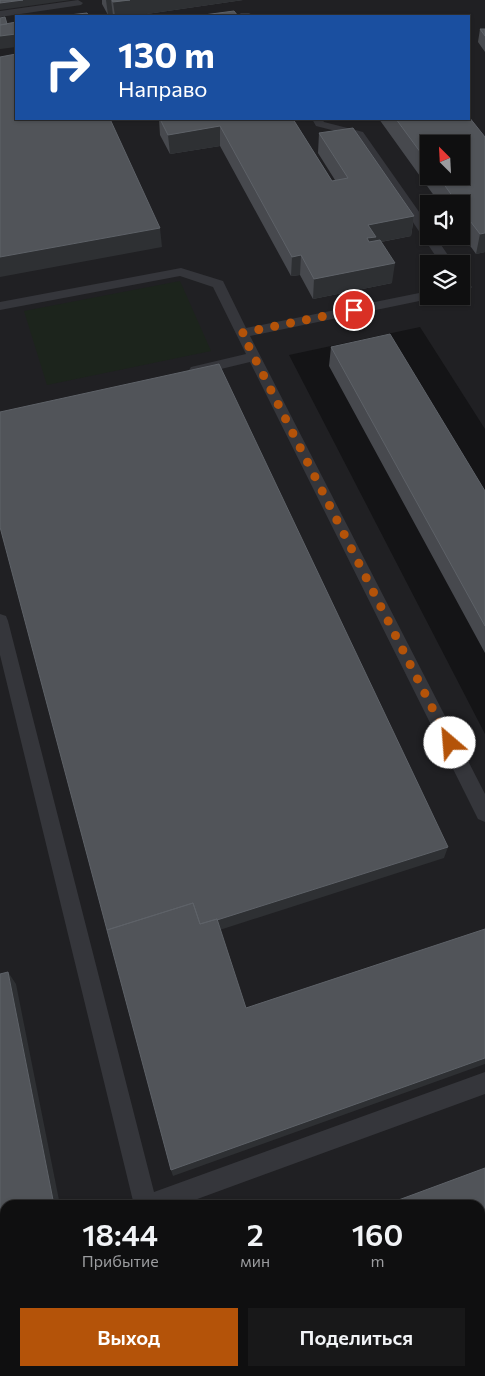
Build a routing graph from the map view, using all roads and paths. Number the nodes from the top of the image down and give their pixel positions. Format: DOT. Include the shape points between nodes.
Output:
graph roads {
  1 [pos="78,3"];
  2 [pos="0,14"];
  3 [pos="318,120"];
  4 [pos="420,223"];
  5 [pos="420,297"];
  6 [pos="0,306"];
  7 [pos="242,333"];
  8 [pos="254,357"];
  9 [pos="186,372"];
  10 [pos="0,621"];
  11 [pos="485,813"];
  12 [pos="485,1083"];
  13 [pos="146,1200"];
  14 [pos="161,1200"];
  1 -- 2 [label="lane"];
  3 -- 4 [label="lane" via="320,124 359,134"];
  5 -- 7 [label="lane"];
  6 -- 7 [label="lane" via="181,272 218,284"];
  7 -- 8 [label="lane"];
  8 -- 9 [label="lane"];
  8 -- 11 [label="lane"];
  10 -- 13 [label="lane"];
  12 -- 14 [label="lane"];
}
